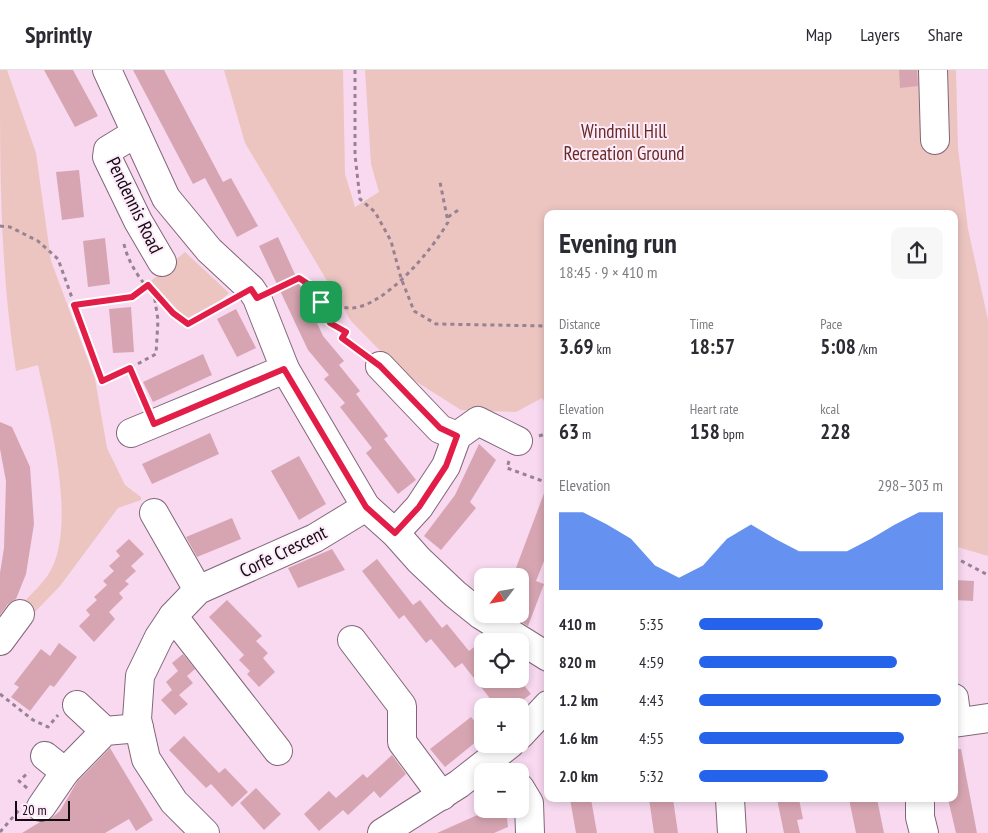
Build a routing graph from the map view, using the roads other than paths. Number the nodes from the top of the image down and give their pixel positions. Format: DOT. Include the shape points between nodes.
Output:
graph roads {
  1 [pos="107,70"];
  2 [pos="933,70"];
  3 [pos="136,133"];
  4 [pos="935,140"];
  5 [pos="162,262"];
  6 [pos="380,366"];
  7 [pos="284,369"];
  8 [pos="143,429"];
  9 [pos="457,436"];
  10 [pos="518,441"];
  11 [pos="366,507"];
  12 [pos="154,513"];
  13 [pos="395,533"];
  14 [pos="198,590"];
  15 [pos="20,614"];
  16 [pos="174,616"];
  17 [pos="0,640"];
  18 [pos="352,640"];
  19 [pos="544,648"];
  20 [pos="68,709"];
  21 [pos="544,709"];
  22 [pos="958,714"];
  23 [pos="988,718"];
  24 [pos="529,725"];
  25 [pos="140,728"];
  26 [pos="105,731"];
  27 [pos="278,751"];
  28 [pos="474,779"];
  29 [pos="442,796"];
  30 [pos="730,802"];
  31 [pos="920,802"];
  32 [pos="529,803"];
  33 [pos="41,807"];
  34 [pos="204,833"];
  35 [pos="382,833"];
  36 [pos="530,833"];
  37 [pos="732,833"];
  38 [pos="924,833"];
  1 -- 3 [label="street, Pendennis Road"];
  2 -- 4 [label="street"];
  3 -- 5 [label="street, Pendennis Road" via="108,150 107,158"];
  3 -- 7 [label="street, Pendennis Road" via="166,198 209,250 254,294"];
  6 -- 9 [label="street" via="440,428"];
  7 -- 8 [label="street"];
  7 -- 11 [label="street, Pendennis Road"];
  9 -- 10 [label="street" via="478,421"];
  9 -- 13 [label="street" via="446,466 419,507"];
  11 -- 13 [label="street, Pendennis Road"];
  11 -- 14 [label="street, Corfe Crescent" via="315,538"];
  12 -- 14 [label="street"];
  13 -- 19 [label="street, Pendennis Road" via="418,560 455,594 481,614"];
  14 -- 16 [label="street, Corfe Crescent"];
  15 -- 17 [label="street"];
  16 -- 25 [label="street, Corfe Crescent" via="159,637 140,676 137,719"];
  16 -- 27 [label="street"];
  18 -- 29 [label="street" via="402,706 402,742"];
  20 -- 26 [label="street"];
  21 -- 24 [label="street"];
  22 -- 23 [label="street"];
  25 -- 26 [label="street"];
  25 -- 34 [label="street, Corfe Crescent" via="146,759 174,802"];
  26 -- 33 [label="street" via="55,764"];
  28 -- 29 [label="street"];
  29 -- 35 [label="street"];
  30 -- 37 [label="street"];
  31 -- 38 [label="street"];
  32 -- 36 [label="street"];
}
